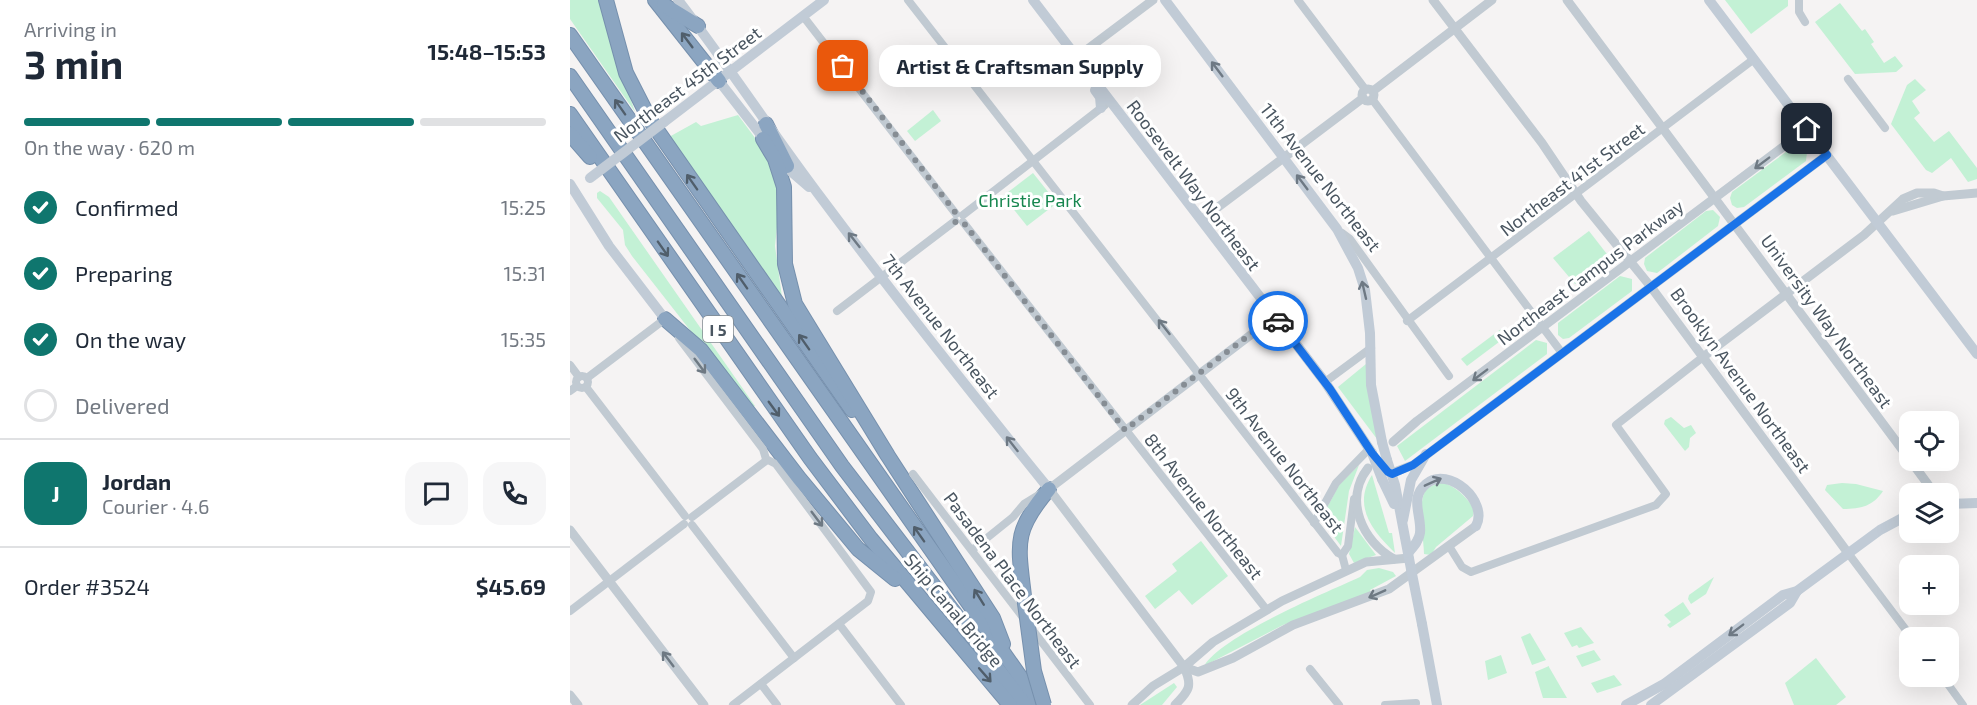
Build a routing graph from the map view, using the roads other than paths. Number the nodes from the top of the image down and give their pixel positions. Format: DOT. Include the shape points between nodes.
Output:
graph roads {
  1 [pos="606,0"];
  2 [pos="655,0"];
  3 [pos="678,0"];
  4 [pos="908,0"];
  5 [pos="1033,0"];
  6 [pos="1153,0"];
  7 [pos="1165,0"];
  8 [pos="1298,0"];
  9 [pos="1433,0"];
  10 [pos="1492,0"];
  11 [pos="1567,0"];
  12 [pos="1709,0"];
  13 [pos="1799,0"];
  14 [pos="821,1"];
  15 [pos="803,16"];
  16 [pos="1805,22"];
  17 [pos="698,26"];
  18 [pos="1455,28"];
  19 [pos="570,35"];
  20 [pos="1077,57"];
  21 [pos="1754,59"];
  22 [pos="1086,69"];
  23 [pos="731,72"];
  24 [pos="570,76"];
  25 [pos="1848,79"];
  26 [pos="719,81"];
  27 [pos="1368,94"];
  28 [pos="1110,101"];
  29 [pos="1101,108"];
  30 [pos="570,114"];
  31 [pos="766,124"];
  32 [pos="1664,128"];
  33 [pos="1885,128"];
  34 [pos="1807,129"];
  35 [pos="570,134"];
  36 [pos="763,139"];
  37 [pos="1827,155"];
  38 [pos="1283,158"];
  39 [pos="1034,161"];
  40 [pos="787,170"];
  41 [pos="571,189"];
  42 [pos="1576,193"];
  43 [pos="1977,193"];
  44 [pos="820,198"];
  45 [pos="1716,198"];
  46 [pos="786,201"];
  47 [pos="959,218"];
  48 [pos="1201,220"];
  49 [pos="1879,223"];
  50 [pos="1736,224"];
  51 [pos="647,227"];
  52 [pos="1337,229"];
  53 [pos="1492,257"];
  54 [pos="1630,262"];
  55 [pos="882,277"];
  56 [pos="1652,287"];
  57 [pos="1787,294"];
  58 [pos="837,311"];
  59 [pos="1274,316"];
  60 [pos="665,319"];
  61 [pos="1407,321"];
  62 [pos="1543,327"];
  63 [pos="1371,348"];
  64 [pos="1562,353"];
  65 [pos="1977,354"];
  66 [pos="1703,357"];
  67 [pos="570,365"];
  68 [pos="1199,374"];
  69 [pos="1449,376"];
  70 [pos="582,382"];
  71 [pos="1325,382"];
  72 [pos="570,391"];
  73 [pos="1125,430"];
  74 [pos="1388,442"];
  75 [pos="1899,445"];
  76 [pos="1371,451"];
  77 [pos="1426,454"];
  78 [pos="888,456"];
  79 [pos="766,460"];
  80 [pos="1368,468"];
  81 [pos="913,474"];
  82 [pos="1387,476"];
  83 [pos="1361,478"];
  84 [pos="1049,489"];
  85 [pos="1977,503"];
  86 [pos="1959,504"];
  87 [pos="1401,520"];
  88 [pos="1899,520"];
  89 [pos="688,521"];
  90 [pos="1314,524"];
  91 [pos="1476,526"];
  92 [pos="570,530"];
  93 [pos="1449,546"];
  94 [pos="972,550"];
  95 [pos="1848,553"];
  96 [pos="1342,555"];
  97 [pos="1409,560"];
  98 [pos="1396,561"];
  99 [pos="1346,570"];
  100 [pos="609,582"];
  101 [pos="1797,591"];
  102 [pos="920,599"];
  103 [pos="1266,609"];
  104 [pos="570,611"];
  105 [pos="839,624"];
  106 [pos="1904,627"];
  107 [pos="794,658"];
  108 [pos="1184,667"];
  109 [pos="1310,669"];
  110 [pos="1007,672"];
  111 [pos="760,684"];
  112 [pos="1950,687"];
  113 [pos="570,695"];
  114 [pos="1416,703"];
  115 [pos="578,705"];
  116 [pos="704,705"];
  117 [pos="733,705"];
  118 [pos="777,705"];
  119 [pos="901,705"];
  120 [pos="1010,705"];
  121 [pos="1025,705"];
  122 [pos="1042,705"];
  123 [pos="1090,705"];
  124 [pos="1132,705"];
  125 [pos="1175,705"];
  126 [pos="1339,705"];
  127 [pos="1385,705"];
  128 [pos="1437,705"];
  129 [pos="1626,705"];
  130 [pos="1651,705"];
  131 [pos="1963,705"];
  78 -- 1 [label="highway, one-way" via="650,120 626,73"];
  2 -- 17 [label="highway"];
  26 -- 2 [label="highway, one-way"];
  3 -- 17 [label="main road, 7th Avenue Northeast"];
  4 -- 39 [label="street, 9th Avenue Northeast"];
  5 -- 20 [label="main road, Roosevelt Way Northeast"];
  6 -- 20 [label="street"];
  38 -- 7 [label="main road, 11th Avenue Northeast, one-way"];
  8 -- 27 [label="street"];
  9 -- 18 [label="street, Brooklyn Avenue Northeast"];
  10 -- 18 [label="street"];
  11 -- 32 [label="street, University Way Northeast"];
  12 -- 21 [label="main road"];
  13 -- 16 [label="street"];
  14 -- 15 [label="main road, Northeast 45th Street"];
  15 -- 23 [label="main road, Northeast 45th Street"];
  15 -- 47 [label="street, 8th Avenue Northeast"];
  17 -- 23 [label="main road, 7th Avenue Northeast"];
  18 -- 27 [label="street"];
  18 -- 42 [label="street, Brooklyn Avenue Northeast"];
  110 -- 19 [label="highway, one-way" via="872,467"];
  20 -- 22 [label="main road, Roosevelt Way Northeast"];
  21 -- 32 [label="street, Northeast 41st Street"];
  21 -- 34 [label="main road"];
  22 -- 28 [label="main road, Roosevelt Way Northeast"];
  22 -- 29 [label="main road" via="1087,79 1100,97"];
  23 -- 26 [label="main road, Northeast 45th Street"];
  23 -- 31 [label="main road, 7th Avenue Northeast"];
  24 -- 110 [label="highway" via="842,466"];
  25 -- 33 [label="street"];
  26 -- 36 [label="main road"];
  26 -- 41 [label="main road, Northeast 45th Street, bridge"];
  27 -- 38 [label="street"];
  27 -- 53 [label="street"];
  28 -- 29 [label="street"];
  28 -- 48 [label="main road, Roosevelt Way Northeast"];
  29 -- 39 [label="street"];
  30 -- 51 [label="highway, I 5"];
  31 -- 40 [label="highway"];
  31 -- 44 [label="main road, 7th Avenue Northeast"];
  32 -- 42 [label="street, Northeast 41st Street"];
  32 -- 45 [label="street, University Way Northeast"];
  34 -- 37 [label="main road"];
  34 -- 45 [label="street, Northeast Campus Parkway, one-way"];
  35 -- 51 [label="highway"];
  36 -- 40 [label="main road"];
  36 -- 46 [label="highway" via="779,170"];
  37 -- 49 [label="main road"];
  37 -- 50 [label="street"];
  38 -- 48 [label="street"];
  52 -- 38 [label="main road, 11th Avenue Northeast, one-way"];
  39 -- 47 [label="street"];
  68 -- 39 [label="street, 9th Avenue Northeast, one-way"];
  40 -- 44 [label="main road"];
  40 -- 46 [label="highway"];
  41 -- 60 [label="main road"];
  42 -- 53 [label="street, Northeast 41st Street"];
  42 -- 54 [label="street, Brooklyn Avenue Northeast"];
  43 -- 49 [label="street" via="1943,196 1893,210"];
  55 -- 44 [label="main road, 7th Avenue Northeast, one-way"];
  45 -- 50 [label="street, University Way Northeast"];
  45 -- 54 [label="street, Northeast Campus Parkway"];
  46 -- 78 [label="highway" via="785,264 795,304"];
  47 -- 55 [label="street"];
  47 -- 73 [label="street, 8th Avenue Northeast"];
  48 -- 59 [label="main road, Roosevelt Way Northeast"];
  49 -- 57 [label="street"];
  49 -- 65 [label="main road"];
  50 -- 56 [label="street"];
  50 -- 57 [label="street, University Way Northeast"];
  51 -- 102 [label="highway, Ship Canal Bridge / I 5, one-way" via="764,395"];
  52 -- 61 [label="street, 11th Avenue Northeast" via="1350,240"];
  63 -- 52 [label="main road, one-way" via="1362,279"];
  53 -- 61 [label="street, Northeast 41st Street"];
  53 -- 62 [label="street"];
  54 -- 56 [label="street, Brooklyn Avenue Northeast"];
  54 -- 62 [label="street, Northeast Campus Parkway"];
  55 -- 58 [label="street"];
  84 -- 55 [label="main road, 7th Avenue Northeast, one-way"];
  56 -- 64 [label="street"];
  56 -- 66 [label="street, Brooklyn Avenue Northeast"];
  57 -- 66 [label="street"];
  57 -- 75 [label="street, University Way Northeast"];
  59 -- 68 [label="street"];
  59 -- 71 [label="main road, Roosevelt Way Northeast"];
  60 -- 70 [label="street"];
  60 -- 79 [label="street, one-way" via="763,449"];
  60 -- 102 [label="highway" via="700,350 858,549"];
  61 -- 69 [label="street, 11th Avenue Northeast"];
  62 -- 64 [label="street"];
  62 -- 74 [label="street, Northeast Campus Parkway, one-way"];
  63 -- 71 [label="street"];
  63 -- 74 [label="main road" via="1371,385"];
  64 -- 77 [label="street"];
  66 -- 93 [label="street" via="1616,425 1666,494 1656,505 1471,572 1461,567"];
  66 -- 95 [label="street, Brooklyn Avenue Northeast"];
  67 -- 70 [label="street"];
  68 -- 73 [label="street"];
  68 -- 90 [label="street, 9th Avenue Northeast"];
  70 -- 72 [label="street"];
  70 -- 89 [label="street"];
  71 -- 76 [label="main road, Roosevelt Way Northeast"];
  73 -- 84 [label="street"];
  73 -- 103 [label="street, 8th Avenue Northeast"];
  74 -- 82 [label="main road, bridge"];
  76 -- 82 [label="main road, Roosevelt Way Northeast"];
  76 -- 90 [label="street" via="1336,483"];
  77 -- 82 [label="street"];
  77 -- 87 [label="main road" via="1411,480"];
  110 -- 78 [label="highway, one-way" via="993,618"];
  79 -- 89 [label="street"];
  79 -- 105 [label="street, one-way" via="776,464 869,586 869,599"];
  80 -- 83 [label="street"];
  81 -- 94 [label="street, Pasadena Place Northeast"];
  82 -- 87 [label="main road"];
  83 -- 96 [label="street"];
  83 -- 98 [label="street" via="1358,505 1363,528 1375,545"];
  84 -- 94 [label="street" via="1032,498"];
  84 -- 108 [label="street, 7th Avenue Northeast"];
  84 -- 122 [label="highway, bridge" via="1020,532 1019,556"];
  85 -- 86 [label="main road"];
  87 -- 97 [label="main road"];
  88 -- 95 [label="main road"];
  89 -- 100 [label="street"];
  89 -- 107 [label="street"];
  90 -- 96 [label="street, 9th Avenue Northeast"];
  91 -- 93 [label="street"];
  97 -- 91 [label="main road, one-way" via="1420,532 1418,495 1433,480 1449,479 1462,488 1478,508"];
  92 -- 100 [label="street"];
  93 -- 108 [label="street, one-way" via="1400,583 1378,594 1293,625 1198,672"];
  94 -- 123 [label="street, Pasadena Place Northeast"];
  95 -- 101 [label="main road"];
  95 -- 106 [label="street, Brooklyn Avenue Northeast"];
  96 -- 99 [label="street, 9th Avenue Northeast"];
  97 -- 98 [label="street"];
  97 -- 128 [label="main road, bridge"];
  98 -- 99 [label="street" via="1371,560"];
  99 -- 103 [label="street"];
  100 -- 104 [label="street"];
  116 -- 100 [label="street, one-way"];
  101 -- 129 [label="main road, one-way" via="1783,595 1664,684"];
  101 -- 130 [label="main road" via="1790,603"];
  102 -- 120 [label="highway, Ship Canal Bridge / I 5, one-way"];
  103 -- 108 [label="street" via="1213,642"];
  105 -- 107 [label="street"];
  105 -- 119 [label="street"];
  107 -- 111 [label="street"];
  108 -- 124 [label="street"];
  108 -- 125 [label="street" via="1190,688"];
  109 -- 126 [label="street"];
  110 -- 121 [label="highway, Ship Canal Bridge"];
  110 -- 122 [label="highway, Ship Canal Bridge"];
  111 -- 117 [label="street"];
  111 -- 118 [label="street"];
  112 -- 131 [label="street"];
  113 -- 115 [label="street"];
  114 -- 127 [label="street"];
}
